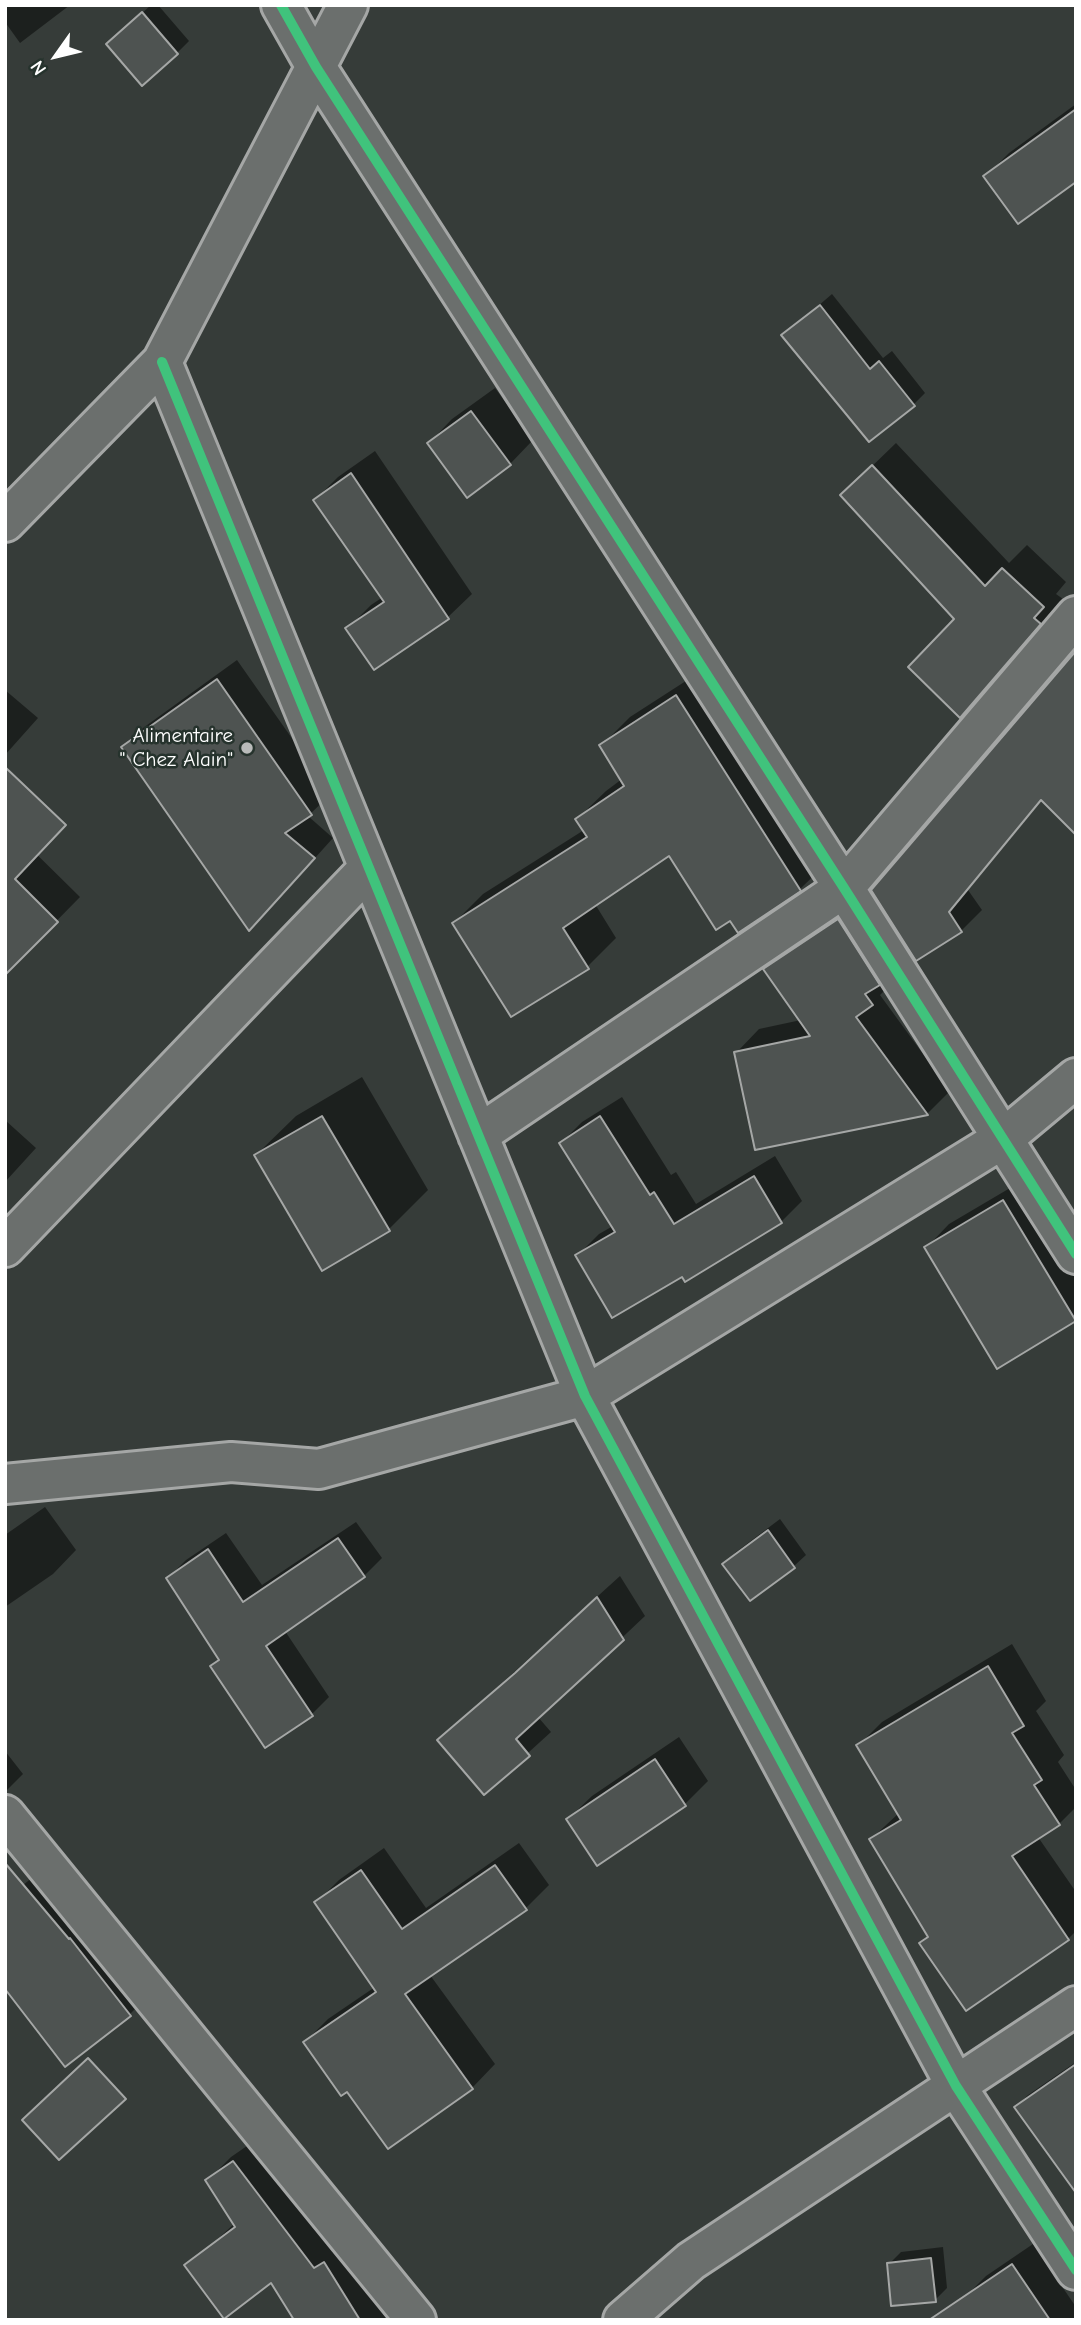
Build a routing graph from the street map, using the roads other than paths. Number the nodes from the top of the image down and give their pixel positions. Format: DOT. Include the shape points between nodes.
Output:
graph roads {
  1 [pos="281,5"];
  2 [pos="348,5"];
  3 [pos="316,67"];
  4 [pos="162,362"];
  5 [pos="5,522"];
  6 [pos="1076,616"];
  7 [pos="369,868"];
  8 [pos="844,888"];
  9 [pos="1076,1078"];
  10 [pos="478,1135"];
  11 [pos="1004,1138"];
  12 [pos="5,1247"];
  13 [pos="1076,1254"];
  14 [pos="585,1396"];
  15 [pos="5,1483"];
  16 [pos="11,1834"];
  17 [pos="1076,2006"];
  18 [pos="956,2086"];
  19 [pos="1076,2270"];
  20 [pos="416,2320"];
  21 [pos="623,2320"];
  1 -- 3 [label="street"];
  2 -- 3 [label="street"];
  3 -- 4 [label="street"];
  3 -- 8 [label="street"];
  4 -- 5 [label="street"];
  4 -- 7 [label="street"];
  6 -- 8 [label="street"];
  7 -- 10 [label="street"];
  7 -- 12 [label="street"];
  8 -- 10 [label="street"];
  8 -- 11 [label="street"];
  9 -- 11 [label="street"];
  10 -- 14 [label="street"];
  11 -- 13 [label="street"];
  11 -- 14 [label="street"];
  14 -- 15 [label="street" via="319,1469 231,1462"];
  14 -- 18 [label="street"];
  16 -- 20 [label="street"];
  17 -- 18 [label="street"];
  18 -- 19 [label="street"];
  18 -- 21 [label="street" via="691,2261"];
}
